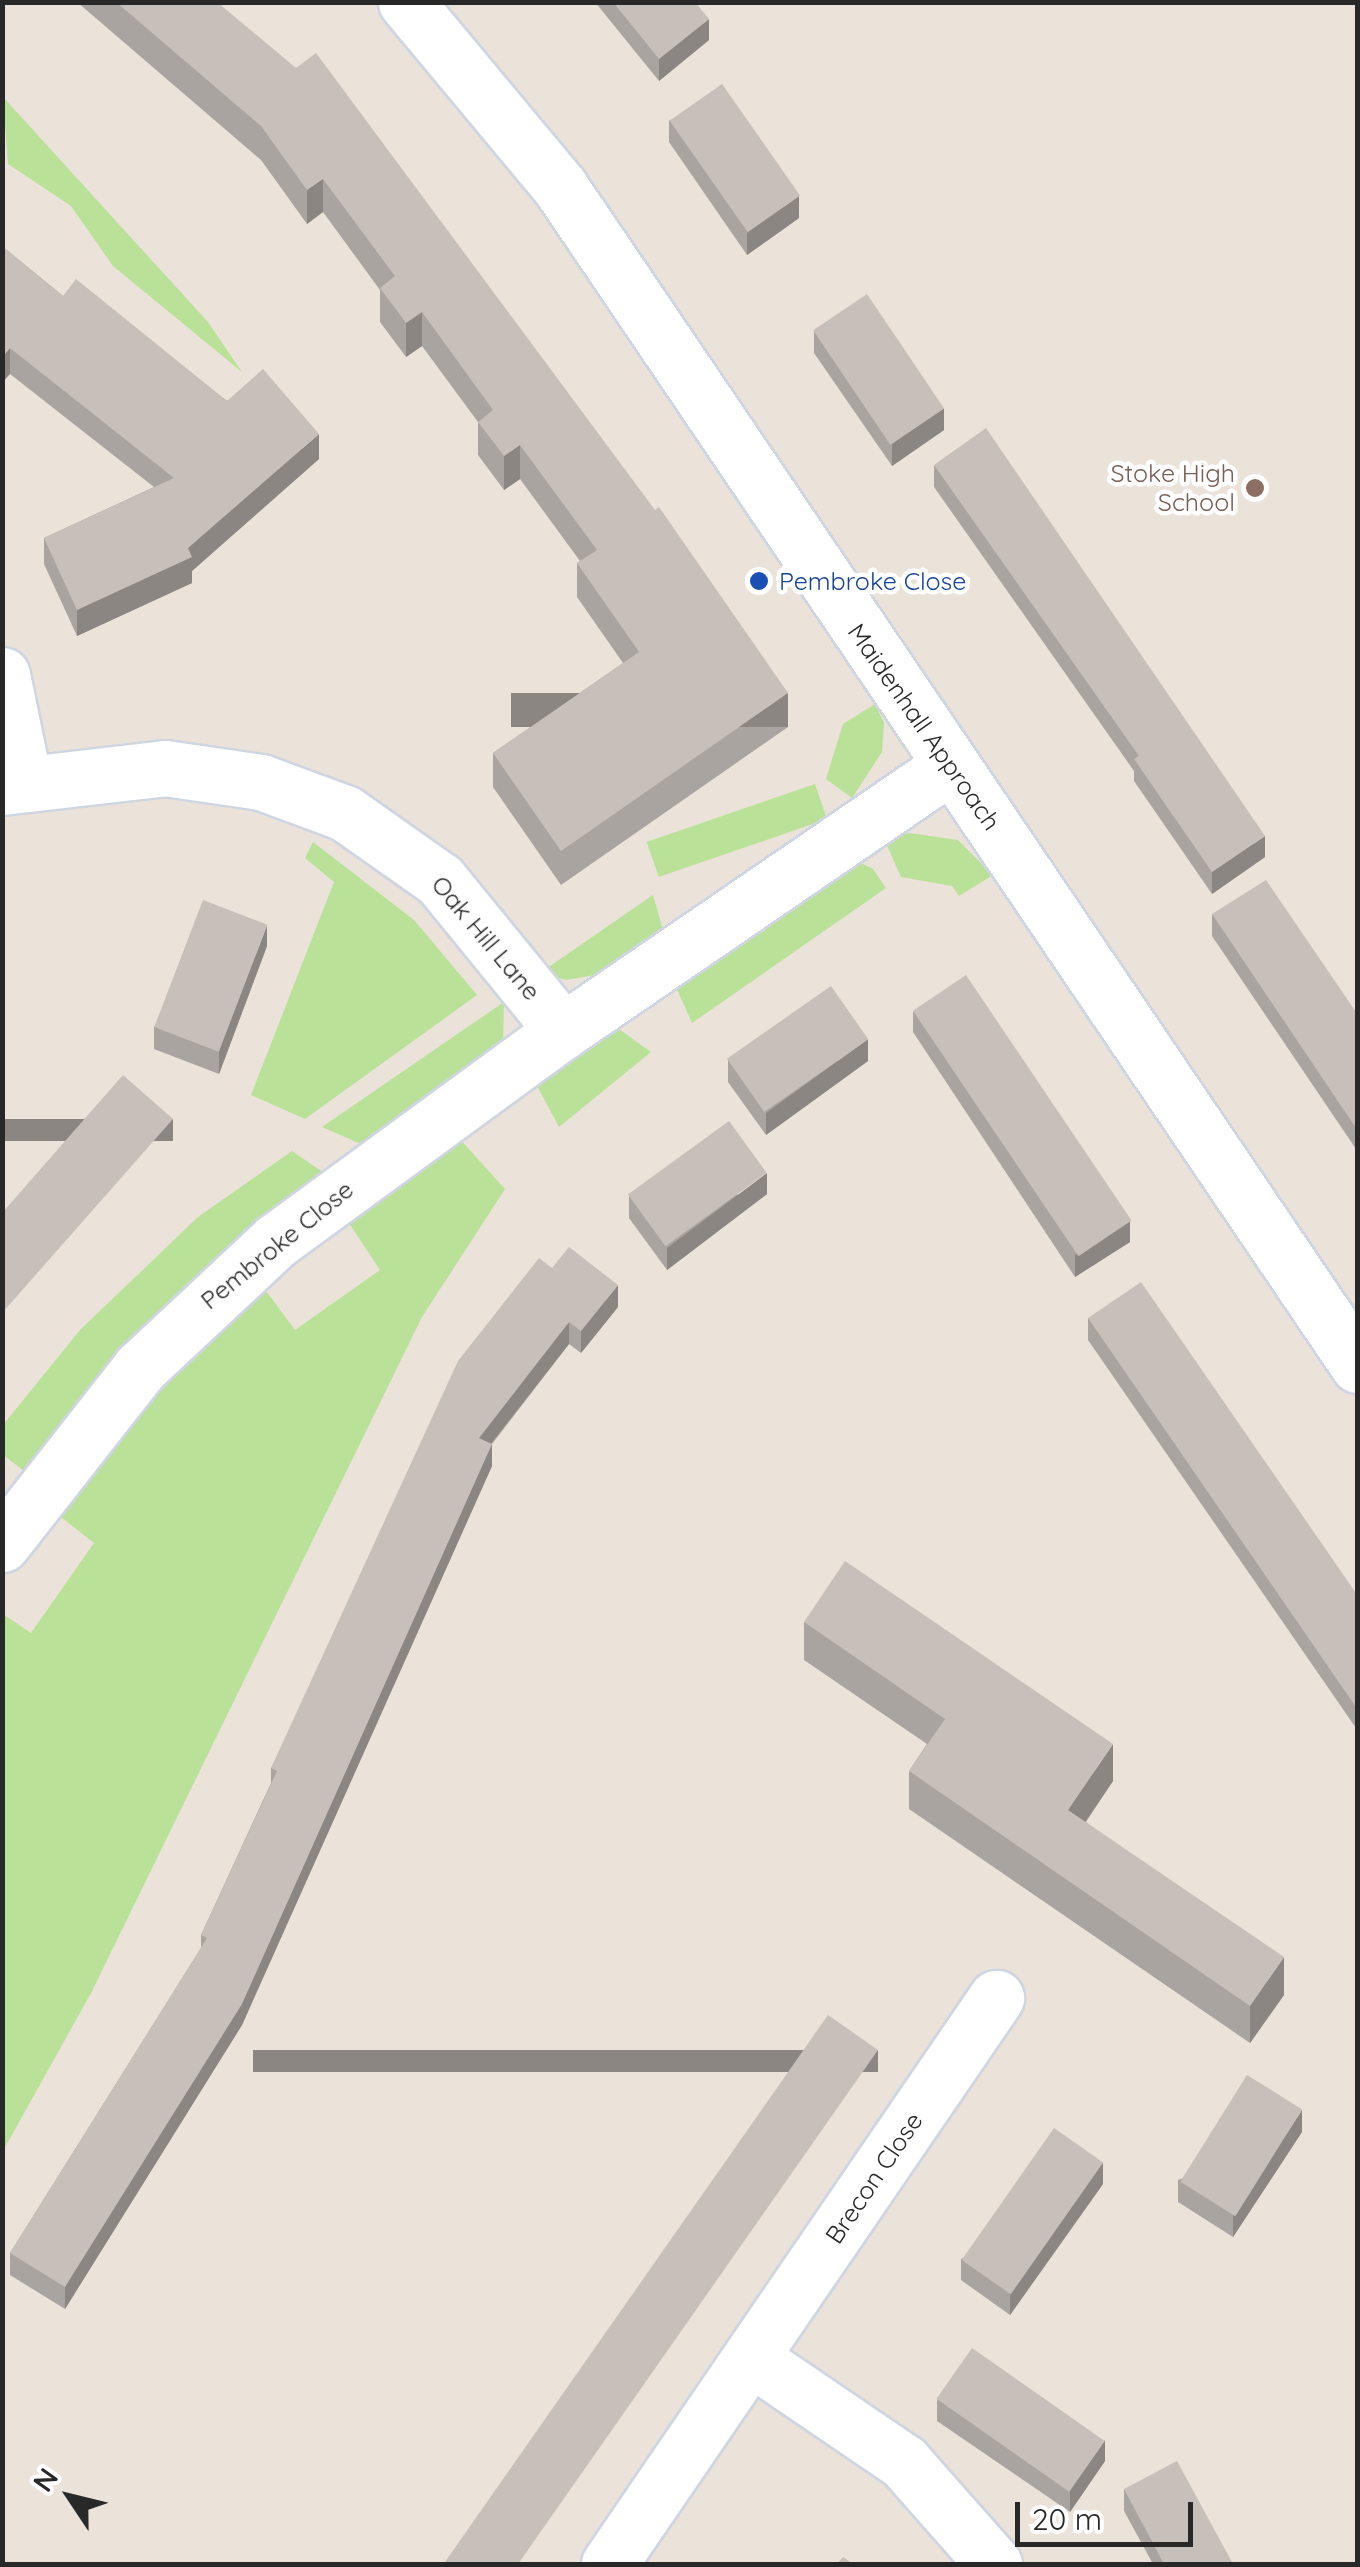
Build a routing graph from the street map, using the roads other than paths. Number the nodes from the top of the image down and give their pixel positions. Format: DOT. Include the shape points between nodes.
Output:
graph roads {
  1 [pos="406,2"];
  2 [pos="2,675"];
  3 [pos="951,765"];
  4 [pos="13,785"];
  5 [pos="563,1031"];
  6 [pos="1358,1365"];
  7 [pos="2,1544"];
  8 [pos="996,1998"];
  9 [pos="751,2358"];
  10 [pos="609,2564"];
  11 [pos="994,2564"];
  1 -- 3 [label="street, Maidenhall Approach" via="560,187"];
  2 -- 4 [label="street"];
  3 -- 5 [label="street, Pembroke Close"];
  3 -- 6 [label="street, Maidenhall Approach"];
  4 -- 5 [label="street, Oak Hill Lane" via="165,768 214,773 346,812 440,880"];
  5 -- 7 [label="street, Pembroke Close" via="214,1292 97,1417"];
  8 -- 9 [label="street, Brecon Close"];
  9 -- 10 [label="street, Brecon Close"];
  9 -- 11 [label="street" via="904,2462"];
}
